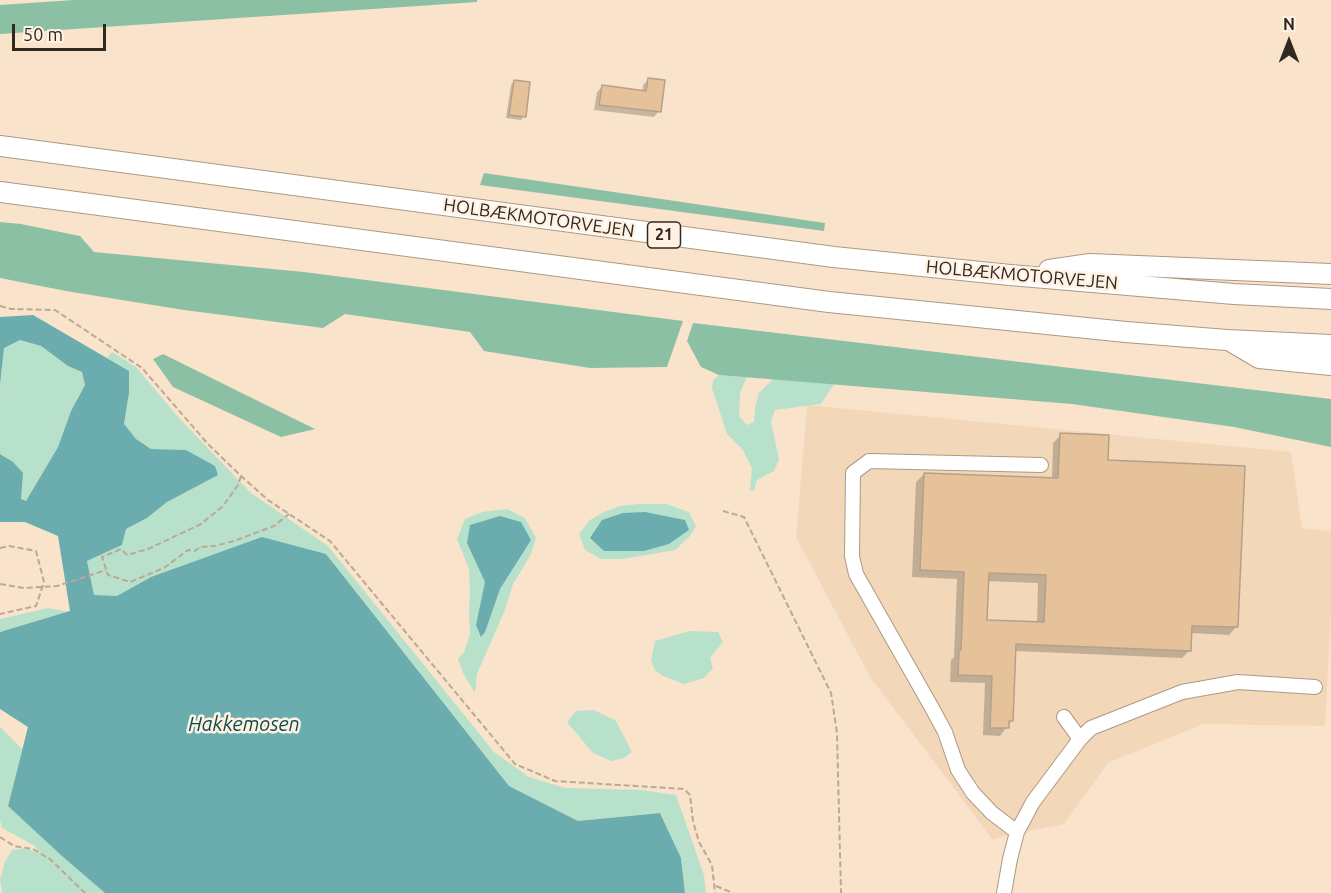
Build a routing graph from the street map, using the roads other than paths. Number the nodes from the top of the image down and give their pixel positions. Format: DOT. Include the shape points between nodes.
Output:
graph roads {
  1 [pos="0,146"];
  2 [pos="0,192"];
  3 [pos="1331,274"];
  4 [pos="1010,275"];
  5 [pos="1331,299"];
  6 [pos="1227,340"];
  7 [pos="1331,345"];
  8 [pos="1331,365"];
  9 [pos="1041,465"];
  10 [pos="1315,687"];
  11 [pos="1064,717"];
  12 [pos="1080,739"];
  13 [pos="1017,832"];
  14 [pos="1004,893"];
  1 -- 4 [label="highway, HOLBÆKMOTORVEJEN / 21" via="834,257"];
  2 -- 6 [label="highway" via="829,302"];
  3 -- 4 [label="highway" via="1090,264"];
  4 -- 5 [label="highway, HOLBÆKMOTORVEJEN / 21"];
  6 -- 7 [label="highway"];
  6 -- 8 [label="highway" via="1259,358"];
  9 -- 13 [label="lane" via="869,461 853,473 852,556 856,574 945,732 958,770 992,813"];
  10 -- 12 [label="lane" via="1238,682 1182,692 1090,728"];
  11 -- 12 [label="lane"];
  12 -- 13 [label="lane" via="1033,802"];
  13 -- 14 [label="lane"];
}
